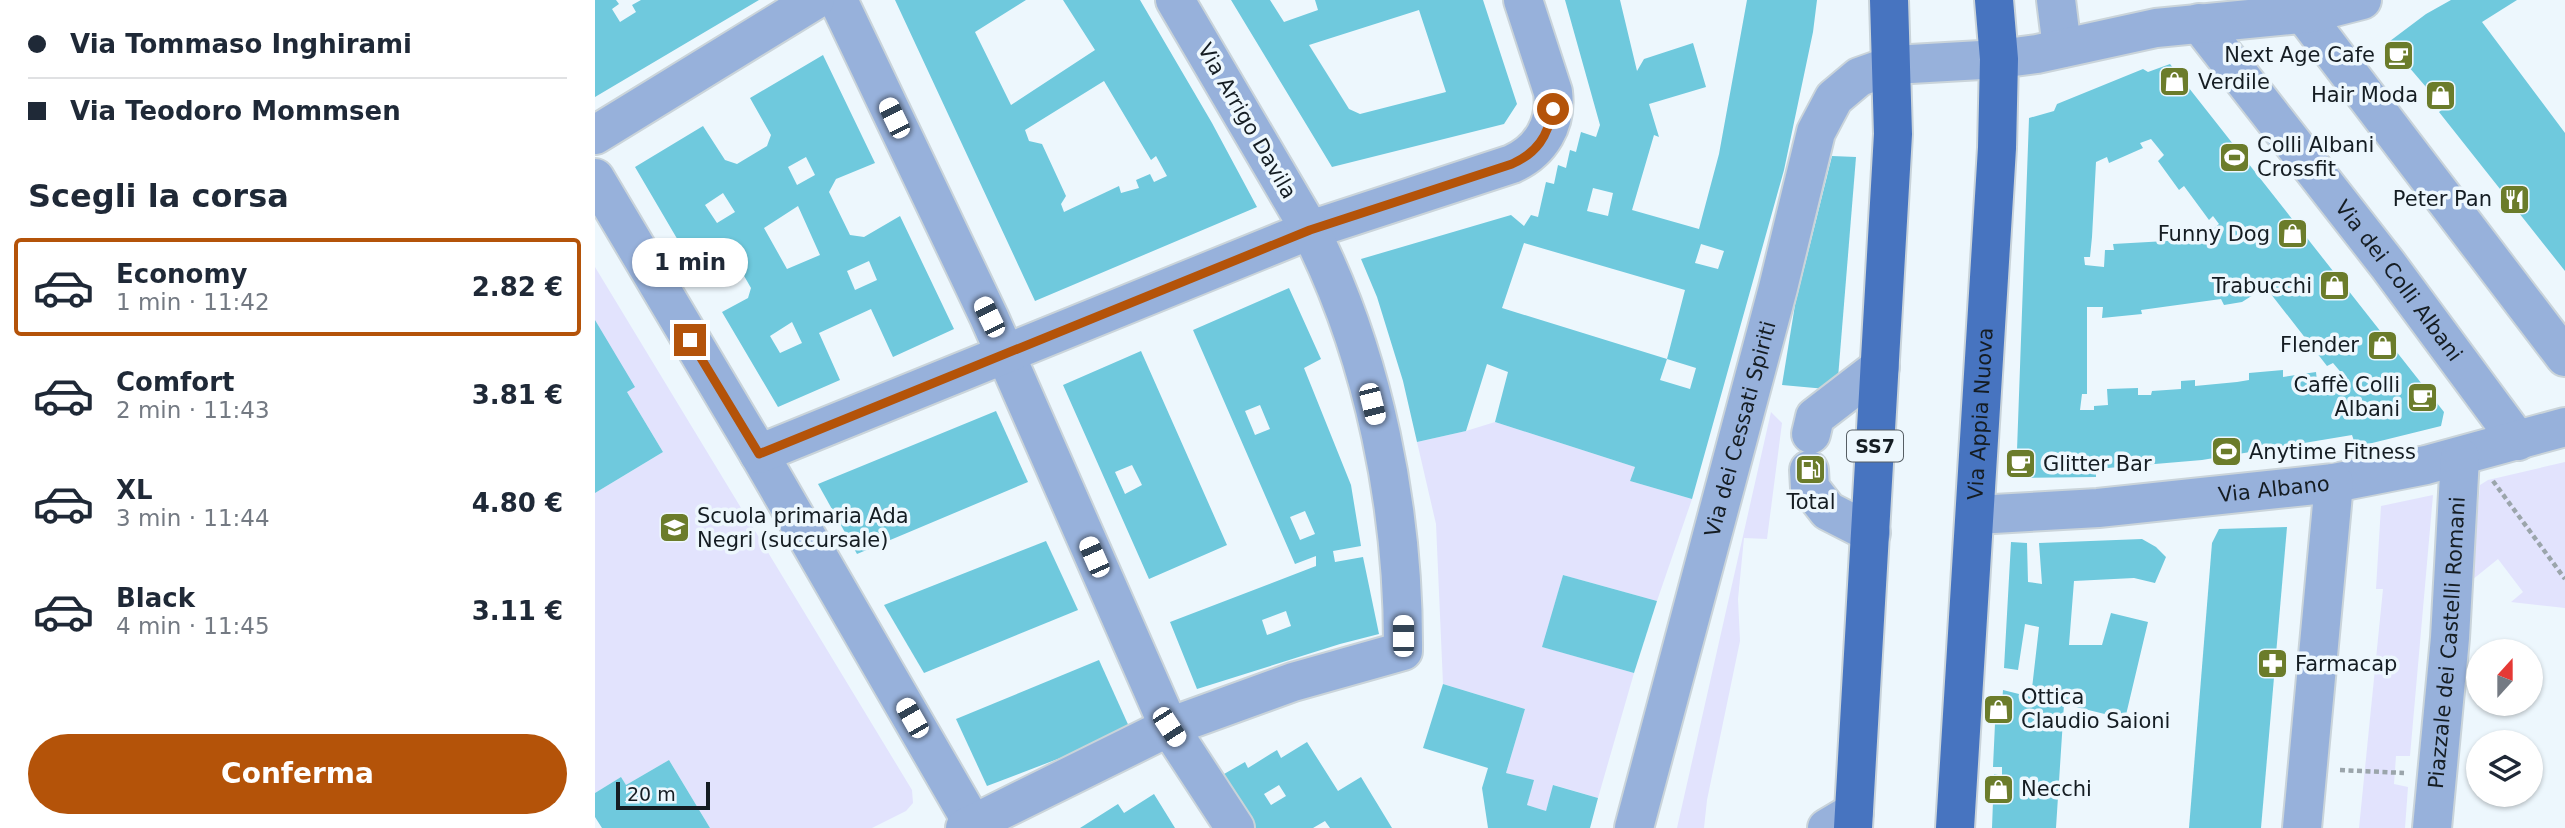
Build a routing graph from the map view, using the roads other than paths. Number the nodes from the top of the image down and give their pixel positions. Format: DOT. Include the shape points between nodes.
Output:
graph roads {
  1 [pos="815,0"];
  2 [pos="838,0"];
  3 [pos="1175,0"];
  4 [pos="1523,0"];
  5 [pos="1889,0"];
  6 [pos="1994,0"];
  7 [pos="2056,0"];
  8 [pos="2362,0"];
  9 [pos="2298,7"];
  10 [pos="2159,14"];
  11 [pos="2199,23"];
  12 [pos="2062,48"];
  13 [pos="1999,59"];
  14 [pos="1893,65"];
  15 [pos="595,135"];
  16 [pos="595,178"];
  17 [pos="1310,230"];
  18 [pos="1005,354"];
  19 [pos="2565,357"];
  20 [pos="1879,367"];
  21 [pos="2565,426"];
  22 [pos="2518,441"];
  23 [pos="759,454"];
  24 [pos="2460,457"];
  25 [pos="2334,483"];
  26 [pos="1976,515"];
  27 [pos="1871,533"];
  28 [pos="1169,727"];
  29 [pos="1845,823"];
  30 [pos="969,826"];
  31 [pos="1235,828"];
  32 [pos="1634,828"];
  33 [pos="1955,828"];
  34 [pos="2302,828"];
  35 [pos="2432,828"];
  1 -- 15 [label="street"];
  2 -- 18 [label="street"];
  3 -- 17 [label="street, Via Arrigo Davila"];
  4 -- 17 [label="street" via="1553,92 1546,132 1533,152 1512,164"];
  5 -- 14 [label="main road, SS7"];
  6 -- 13 [label="main road, Via Appia Nuova"];
  7 -- 12 [label="street"];
  8 -- 9 [label="street, Via dei Cessati Spiriti"];
  9 -- 11 [label="street, Via dei Cessati Spiriti"];
  9 -- 19 [label="street"];
  10 -- 11 [label="street, Via dei Cessati Spiriti"];
  10 -- 12 [label="street, Via dei Cessati Spiriti"];
  11 -- 22 [label="street, Via dei Colli Albani"];
  12 -- 13 [label="street, Via dei Cessati Spiriti"];
  13 -- 14 [label="street, Via dei Cessati Spiriti"];
  13 -- 26 [label="main road, Via Appia Nuova"];
  14 -- 20 [label="main road, SS7"];
  14 -- 32 [label="street, Via dei Cessati Spiriti" via="1859,77 1842,89 1816,132"];
  16 -- 23 [label="street"];
  17 -- 18 [label="street"];
  17 -- 28 [label="street, Via Arrigo Davila" via="1351,323 1380,439 1399,550 1403,651 1293,682"];
  18 -- 23 [label="street"];
  18 -- 28 [label="street"];
  20 -- 27 [label="main road, SS7"];
  20 -- 27 [label="street" via="1815,417 1810,452 1810,488 1828,511"];
  21 -- 22 [label="street, Via Albano"];
  22 -- 24 [label="street, Via Albano"];
  23 -- 30 [label="street"];
  24 -- 25 [label="street, Via Albano"];
  24 -- 35 [label="street, Piazzale dei Castelli Romani" via="2450,638"];
  25 -- 26 [label="street, Via Albano" via="2157,503"];
  25 -- 34 [label="street"];
  26 -- 33 [label="main road, Via Appia Nuova"];
  27 -- 29 [label="main road, SS7"];
  28 -- 30 [label="street"];
  28 -- 31 [label="street"];
}
